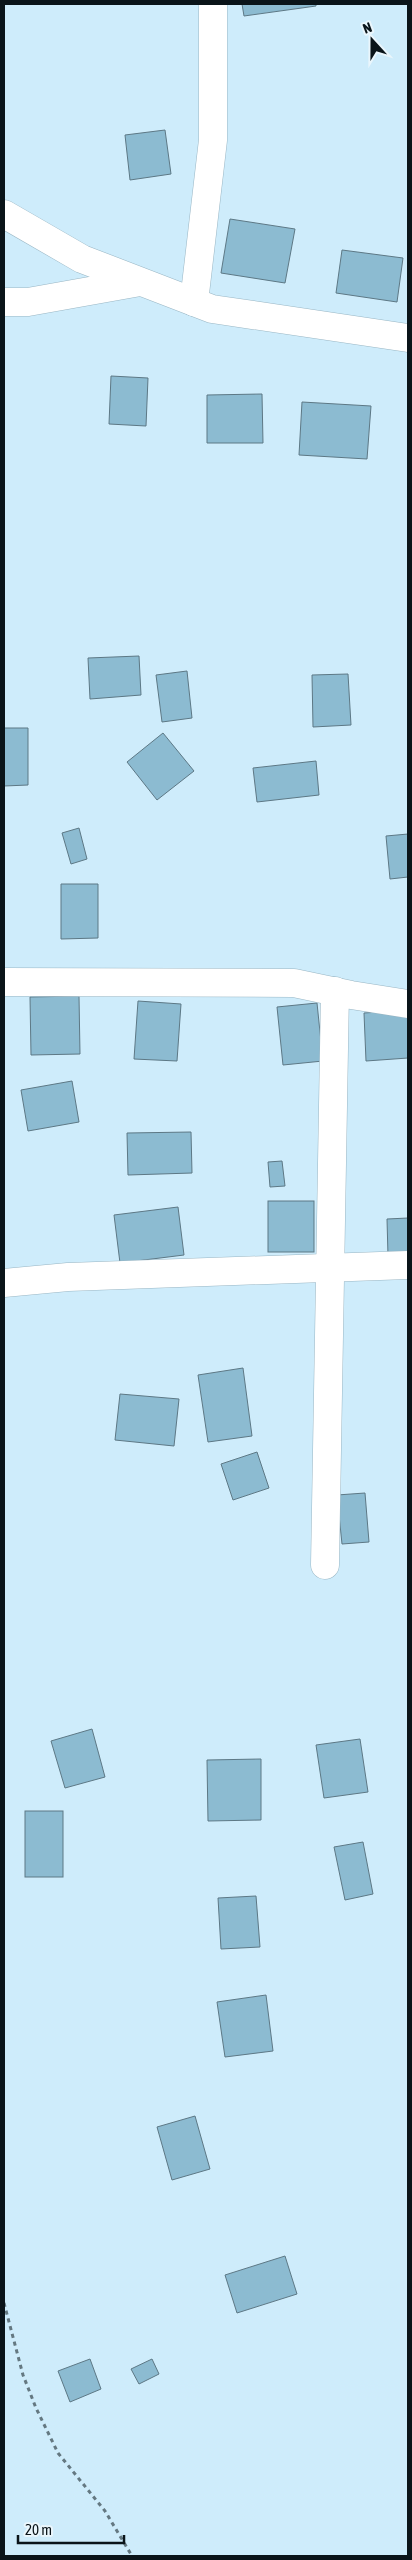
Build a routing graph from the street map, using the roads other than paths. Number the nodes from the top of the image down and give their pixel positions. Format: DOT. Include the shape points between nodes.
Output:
graph roads {
  1 [pos="213,4"];
  2 [pos="4,214"];
  3 [pos="141,282"];
  4 [pos="4,302"];
  5 [pos="194,302"];
  6 [pos="408,338"];
  7 [pos="4,982"];
  8 [pos="335,991"];
  9 [pos="408,1004"];
  10 [pos="408,1265"];
  11 [pos="329,1267"];
  12 [pos="4,1283"];
  13 [pos="325,1565"];
  1 -- 5 [label="street" via="213,140"];
  2 -- 3 [label="street" via="82,259"];
  3 -- 4 [label="street" via="28,302"];
  3 -- 5 [label="street"];
  5 -- 6 [label="street" via="212,310"];
  7 -- 8 [label="street" via="294,983"];
  8 -- 9 [label="street"];
  8 -- 11 [label="street"];
  10 -- 11 [label="street"];
  11 -- 12 [label="street" via="68,1277"];
  11 -- 13 [label="street"];
}
